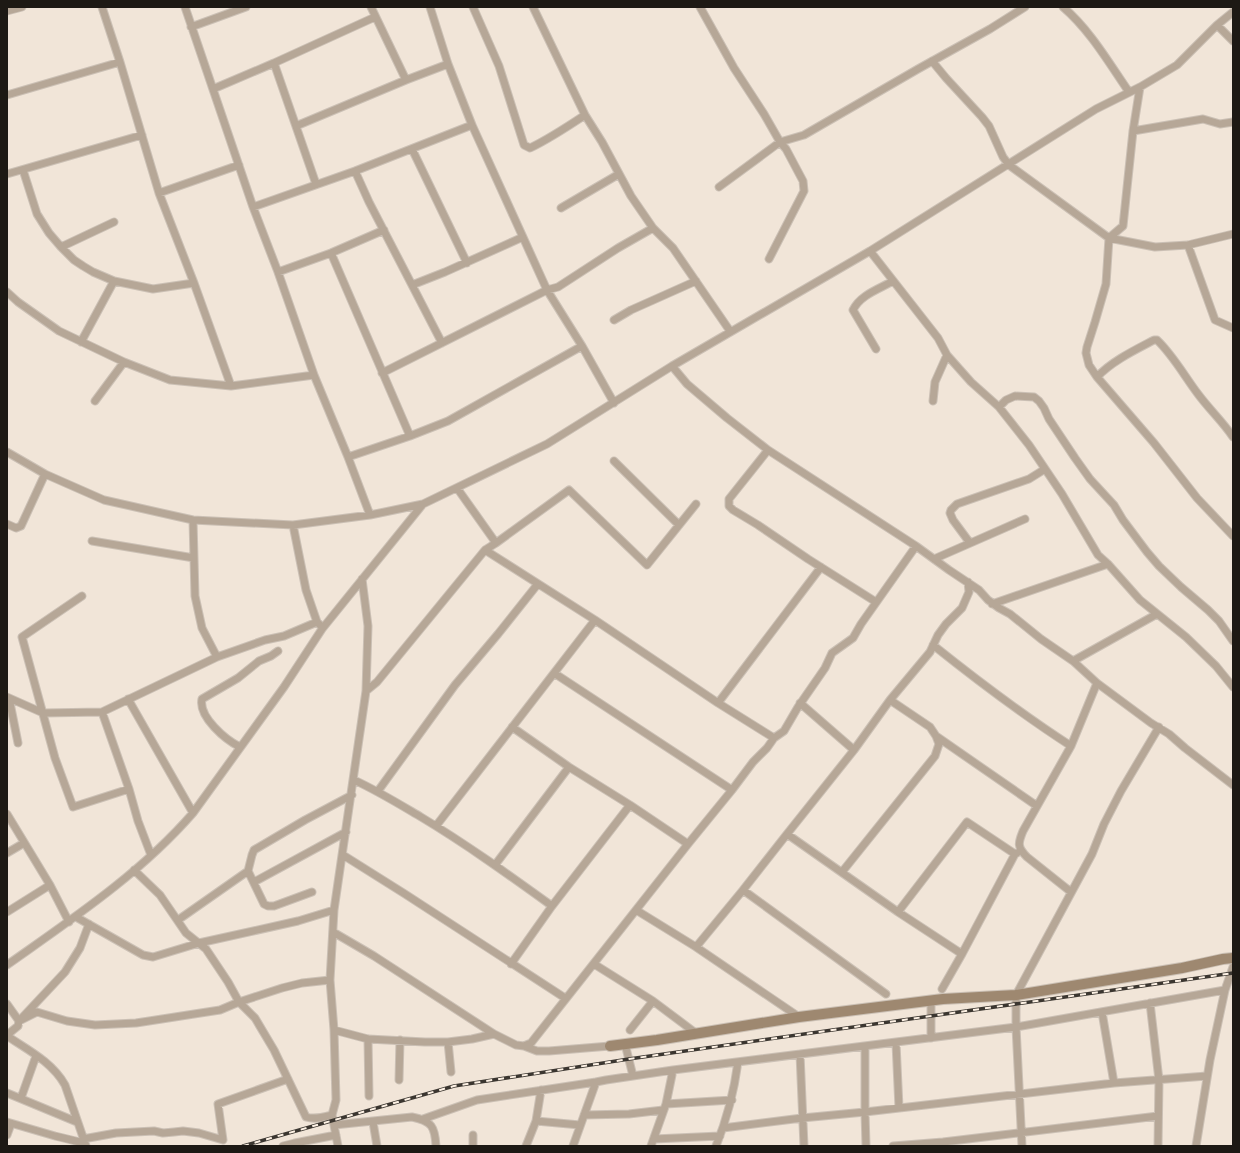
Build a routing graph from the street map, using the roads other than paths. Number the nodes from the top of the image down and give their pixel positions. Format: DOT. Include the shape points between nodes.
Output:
graph roads {
  1 [pos="22,7"];
  2 [pos="102,7"];
  3 [pos="185,7"];
  4 [pos="246,7"];
  5 [pos="371,7"];
  6 [pos="430,7"];
  7 [pos="473,7"];
  8 [pos="533,7"];
  9 [pos="700,7"];
  10 [pos="1025,7"];
  11 [pos="1063,7"];
  12 [pos="7,11"];
  13 [pos="1233,12"];
  14 [pos="375,17"];
  15 [pos="1217,25"];
  16 [pos="191,27"];
  17 [pos="1233,40"];
  18 [pos="932,61"];
  19 [pos="120,62"];
  20 [pos="274,63"];
  21 [pos="448,64"];
  22 [pos="406,80"];
  23 [pos="1140,87"];
  24 [pos="213,89"];
  25 [pos="1129,92"];
  26 [pos="7,95"];
  27 [pos="585,116"];
  28 [pos="1233,122"];
  29 [pos="472,125"];
  30 [pos="296,126"];
  31 [pos="1133,131"];
  32 [pos="142,135"];
  33 [pos="780,142"];
  34 [pos="412,149"];
  35 [pos="239,165"];
  36 [pos="1009,165"];
  37 [pos="23,170"];
  38 [pos="355,171"];
  39 [pos="7,174"];
  40 [pos="619,174"];
  41 [pos="316,184"];
  42 [pos="719,188"];
  43 [pos="159,193"];
  44 [pos="253,207"];
  45 [pos="561,208"];
  46 [pos="114,222"];
  47 [pos="654,228"];
  48 [pos="384,230"];
  49 [pos="1233,234"];
  50 [pos="523,237"];
  51 [pos="1109,238"];
  52 [pos="1188,245"];
  53 [pos="61,247"];
  54 [pos="870,251"];
  55 [pos="331,253"];
  56 [pos="769,259"];
  57 [pos="467,263"];
  58 [pos="278,272"];
  59 [pos="114,281"];
  60 [pos="696,281"];
  61 [pos="893,281"];
  62 [pos="194,283"];
  63 [pos="412,285"];
  64 [pos="547,290"];
  65 [pos="7,292"];
  66 [pos="614,320"];
  67 [pos="1233,328"];
  68 [pos="730,331"];
  69 [pos="81,342"];
  70 [pos="442,343"];
  71 [pos="582,346"];
  72 [pos="876,349"];
  73 [pos="947,355"];
  74 [pos="124,362"];
  75 [pos="672,366"];
  76 [pos="382,373"];
  77 [pos="314,376"];
  78 [pos="1097,377"];
  79 [pos="231,386"];
  80 [pos="95,401"];
  81 [pos="933,401"];
  82 [pos="614,403"];
  83 [pos="999,407"];
  84 [pos="410,436"];
  85 [pos="1233,437"];
  86 [pos="768,450"];
  87 [pos="7,452"];
  88 [pos="348,457"];
  89 [pos="614,461"];
  90 [pos="1045,469"];
  91 [pos="45,474"];
  92 [pos="457,488"];
  93 [pos="423,504"];
  94 [pos="696,504"];
  95 [pos="370,515"];
  96 [pos="1025,519"];
  97 [pos="193,520"];
  98 [pos="7,524"];
  99 [pos="293,525"];
  100 [pos="679,525"];
  101 [pos="1233,536"];
  102 [pos="92,540"];
  103 [pos="496,543"];
  104 [pos="970,544"];
  105 [pos="916,546"];
  106 [pos="485,550"];
  107 [pos="194,558"];
  108 [pos="934,559"];
  109 [pos="1108,564"];
  110 [pos="821,567"];
  111 [pos="362,579"];
  112 [pos="968,582"];
  113 [pos="537,585"];
  114 [pos="82,596"];
  115 [pos="876,602"];
  116 [pos="992,604"];
  117 [pos="1157,614"];
  118 [pos="595,620"];
  119 [pos="317,622"];
  120 [pos="322,629"];
  121 [pos="1233,641"];
  122 [pos="933,645"];
  123 [pos="278,651"];
  124 [pos="218,657"];
  125 [pos="1073,661"];
  126 [pos="554,674"];
  127 [pos="1097,683"];
  128 [pos="1233,687"];
  129 [pos="366,691"];
  130 [pos="8,698"];
  131 [pos="128,699"];
  132 [pos="890,700"];
  133 [pos="718,702"];
  134 [pos="800,703"];
  135 [pos="102,712"];
  136 [pos="44,713"];
  137 [pos="512,727"];
  138 [pos="1159,727"];
  139 [pos="936,736"];
  140 [pos="774,738"];
  141 [pos="18,743"];
  142 [pos="1072,746"];
  143 [pos="240,747"];
  144 [pos="854,750"];
  145 [pos="569,767"];
  146 [pos="354,780"];
  147 [pos="1233,785"];
  148 [pos="130,789"];
  149 [pos="732,790"];
  150 [pos="378,791"];
  151 [pos="352,794"];
  152 [pos="630,805"];
  153 [pos="1037,806"];
  154 [pos="193,813"];
  155 [pos="7,814"];
  156 [pos="436,826"];
  157 [pos="346,832"];
  158 [pos="787,834"];
  159 [pos="24,843"];
  160 [pos="688,844"];
  161 [pos="7,853"];
  162 [pos="1018,853"];
  163 [pos="151,855"];
  164 [pos="343,855"];
  165 [pos="495,865"];
  166 [pos="134,870"];
  167 [pos="248,871"];
  168 [pos="842,872"];
  169 [pos="254,882"];
  170 [pos="50,885"];
  171 [pos="742,890"];
  172 [pos="312,892"];
  173 [pos="1071,892"];
  174 [pos="552,906"];
  175 [pos="334,910"];
  176 [pos="636,910"];
  177 [pos="7,912"];
  178 [pos="898,912"];
  179 [pos="76,917"];
  180 [pos="178,920"];
  181 [pos="69,922"];
  182 [pos="89,924"];
  183 [pos="333,932"];
  184 [pos="199,943"];
  185 [pos="696,947"];
  186 [pos="962,954"];
  187 [pos="1233,958"];
  188 [pos="511,964"];
  189 [pos="594,964"];
  190 [pos="7,965"];
  191 [pos="1233,967"];
  192 [pos="330,980"];
  193 [pos="942,989"];
  194 [pos="1226,990"];
  195 [pos="886,994"];
  196 [pos="1016,995"];
  197 [pos="565,998"];
  198 [pos="931,1000"];
  199 [pos="239,1002"];
  200 [pos="653,1002"];
  201 [pos="1150,1003"];
  202 [pos="7,1004"];
  203 [pos="1102,1012"];
  204 [pos="798,1017"];
  205 [pos="19,1020"];
  206 [pos="1016,1027"];
  207 [pos="334,1030"];
  208 [pos="630,1030"];
  209 [pos="494,1034"];
  210 [pos="697,1034"];
  211 [pos="7,1036"];
  212 [pos="931,1038"];
  213 [pos="368,1039"];
  214 [pos="400,1040"];
  215 [pos="448,1042"];
  216 [pos="896,1042"];
  217 [pos="624,1044"];
  218 [pos="524,1046"];
  219 [pos="610,1046"];
  220 [pos="865,1047"];
  221 [pos="800,1054"];
  222 [pos="36,1056"];
  223 [pos="738,1062"];
  224 [pos="672,1070"];
  225 [pos="451,1072"];
  226 [pos="633,1076"];
  227 [pos="1207,1076"];
  228 [pos="288,1079"];
  229 [pos="399,1080"];
  230 [pos="1159,1080"];
  231 [pos="596,1082"];
  232 [pos="1114,1083"];
  233 [pos="541,1090"];
  234 [pos="7,1093"];
  235 [pos="1020,1094"];
  236 [pos="369,1096"];
  237 [pos="21,1098"];
  238 [pos="732,1100"];
  239 [pos="664,1107"];
  240 [pos="899,1108"];
  241 [pos="865,1112"];
  242 [pos="332,1115"];
  243 [pos="584,1115"];
  244 [pos="1158,1116"];
  245 [pos="802,1118"];
  246 [pos="423,1119"];
  247 [pos="536,1121"];
  248 [pos="77,1122"];
  249 [pos="373,1122"];
  250 [pos="9,1123"];
  251 [pos="334,1125"];
  252 [pos="580,1125"];
  253 [pos="723,1128"];
  254 [pos="1022,1133"];
  255 [pos="7,1135"];
  256 [pos="336,1135"];
  257 [pos="473,1135"];
  258 [pos="720,1136"];
  259 [pos="84,1142"];
  260 [pos="295,1144"];
  261 [pos="651,1144"];
  262 [pos="283,1146"];
  263 [pos="338,1146"];
  264 [pos="377,1146"];
  265 [pos="436,1146"];
  266 [pos="473,1146"];
  267 [pos="526,1146"];
  268 [pos="573,1146"];
  269 [pos="716,1146"];
  270 [pos="804,1146"];
  271 [pos="866,1146"];
  272 [pos="893,1146"];
  273 [pos="1022,1146"];
  274 [pos="1158,1146"];
  275 [pos="1196,1146"];
  1 -- 12 [label="street"];
  2 -- 19 [label="street"];
  3 -- 16 [label="street"];
  4 -- 16 [label="street"];
  5 -- 14 [label="street"];
  6 -- 21 [label="street"];
  7 -- 27 [label="street" via="499,66 524,145 530,148 537,145"];
  8 -- 27 [label="street"];
  9 -- 33 [label="street" via="730,62"];
  10 -- 18 [label="street"];
  11 -- 25 [label="street" via="1075,17 1094,41"];
  13 -- 15 [label="street"];
  14 -- 20 [label="street"];
  14 -- 22 [label="street"];
  15 -- 17 [label="street"];
  15 -- 23 [label="street" via="1177,65"];
  16 -- 24 [label="street"];
  18 -- 33 [label="street" via="804,135"];
  18 -- 36 [label="street" via="989,126"];
  19 -- 26 [label="street"];
  19 -- 32 [label="street"];
  20 -- 24 [label="street"];
  20 -- 30 [label="street"];
  21 -- 22 [label="street"];
  21 -- 29 [label="street"];
  22 -- 30 [label="street"];
  23 -- 25 [label="street"];
  23 -- 31 [label="street"];
  24 -- 35 [label="street"];
  25 -- 36 [label="street" via="1096,109"];
  27 -- 40 [label="street"];
  28 -- 31 [label="street" via="1220,124 1203,118"];
  29 -- 34 [label="street"];
  29 -- 50 [label="street"];
  30 -- 41 [label="street"];
  31 -- 51 [label="street" via="1123,226"];
  32 -- 37 [label="street"];
  32 -- 43 [label="street"];
  33 -- 42 [label="street"];
  33 -- 56 [label="street" via="803,181 804,191"];
  34 -- 38 [label="street"];
  34 -- 57 [label="street"];
  35 -- 43 [label="street"];
  35 -- 44 [label="street"];
  36 -- 51 [label="street"];
  36 -- 54 [label="street"];
  37 -- 39 [label="street"];
  37 -- 53 [label="street" via="37,214"];
  38 -- 41 [label="street"];
  38 -- 48 [label="street"];
  40 -- 45 [label="street"];
  40 -- 47 [label="street"];
  41 -- 44 [label="street"];
  43 -- 62 [label="street"];
  44 -- 58 [label="street"];
  46 -- 53 [label="street"];
  47 -- 60 [label="street" via="673,248"];
  47 -- 64 [label="street" via="558,287"];
  48 -- 55 [label="street"];
  48 -- 63 [label="street"];
  49 -- 52 [label="street"];
  50 -- 57 [label="street"];
  50 -- 64 [label="street"];
  51 -- 52 [label="street" via="1155,247"];
  51 -- 78 [label="street" via="1106,284 1086,353 1089,365"];
  52 -- 67 [label="street" via="1215,320"];
  53 -- 59 [label="street" via="83,266"];
  54 -- 61 [label="street"];
  54 -- 68 [label="street"];
  55 -- 58 [label="street"];
  55 -- 76 [label="street"];
  57 -- 63 [label="street"];
  58 -- 77 [label="street"];
  59 -- 62 [label="street" via="154,288"];
  59 -- 69 [label="street"];
  60 -- 66 [label="street"];
  60 -- 68 [label="street"];
  61 -- 72 [label="street" via="857,303 853,310"];
  61 -- 73 [label="street" via="938,338"];
  62 -- 79 [label="street"];
  63 -- 70 [label="street"];
  64 -- 70 [label="street"];
  64 -- 71 [label="street"];
  65 -- 69 [label="street" via="59,331"];
  68 -- 75 [label="street"];
  69 -- 74 [label="street"];
  70 -- 76 [label="street"];
  71 -- 82 [label="street"];
  71 -- 84 [label="street" via="448,421"];
  73 -- 81 [label="street" via="935,382"];
  73 -- 83 [label="street" via="971,382"];
  74 -- 79 [label="street" via="170,380"];
  74 -- 80 [label="street"];
  75 -- 82 [label="street"];
  75 -- 86 [label="street" via="687,384"];
  76 -- 84 [label="street"];
  77 -- 79 [label="street"];
  77 -- 88 [label="street"];
  78 -- 85 [label="street" via="1103,370 1157,340"];
  78 -- 101 [label="street" via="1197,498"];
  82 -- 92 [label="street" via="547,444"];
  83 -- 90 [label="street"];
  83 -- 121 [label="street" via="1015,396 1034,397 1039,401 1075,458 1114,505 1147,552 1219,621"];
  84 -- 88 [label="street"];
  86 -- 105 [label="street"];
  86 -- 110 [label="street" via="729,499 729,506"];
  87 -- 91 [label="street"];
  88 -- 95 [label="street"];
  89 -- 100 [label="street"];
  90 -- 104 [label="street" via="1029,479 954,506 950,513"];
  90 -- 109 [label="street" via="1091,545"];
  91 -- 97 [label="street" via="104,500"];
  91 -- 98 [label="street" via="20,526 16,528"];
  92 -- 93 [label="street"];
  92 -- 103 [label="street"];
  93 -- 95 [label="street"];
  93 -- 111 [label="street"];
  94 -- 100 [label="street"];
  95 -- 99 [label="street"];
  96 -- 104 [label="street"];
  97 -- 99 [label="street"];
  97 -- 107 [label="street"];
  99 -- 119 [label="street" via="306,590"];
  100 -- 103 [label="street" via="647,565 569,490"];
  102 -- 107 [label="street"];
  103 -- 106 [label="street"];
  104 -- 108 [label="street"];
  105 -- 108 [label="street"];
  105 -- 115 [label="street"];
  106 -- 113 [label="street"];
  106 -- 129 [label="street" via="377,682"];
  107 -- 124 [label="street" via="195,596 202,628"];
  108 -- 112 [label="street"];
  109 -- 116 [label="street"];
  109 -- 117 [label="street" via="1140,600"];
  110 -- 115 [label="street"];
  110 -- 133 [label="street"];
  111 -- 120 [label="street"];
  111 -- 129 [label="street" via="368,626"];
  112 -- 116 [label="street" via="980,590"];
  112 -- 122 [label="street" via="969,592 962,608 946,624"];
  113 -- 118 [label="street"];
  113 -- 150 [label="street" via="455,685"];
  114 -- 136 [label="street" via="22,637"];
  115 -- 134 [label="street" via="853,638 832,653 826,668"];
  116 -- 125 [label="street" via="1010,614"];
  117 -- 125 [label="street"];
  117 -- 128 [label="street" via="1200,650"];
  118 -- 126 [label="street"];
  118 -- 133 [label="street"];
  119 -- 120 [label="street"];
  119 -- 124 [label="street" via="284,636"];
  120 -- 143 [label="street"];
  122 -- 132 [label="street"];
  122 -- 142 [label="street" via="1006,701"];
  123 -- 143 [label="street" via="202,699 202,708 216,729"];
  124 -- 131 [label="street"];
  125 -- 127 [label="street"];
  126 -- 137 [label="street"];
  126 -- 149 [label="street"];
  127 -- 138 [label="street"];
  127 -- 142 [label="street"];
  129 -- 146 [label="street"];
  130 -- 136 [label="street"];
  130 -- 141 [label="street"];
  131 -- 135 [label="street"];
  131 -- 154 [label="street"];
  132 -- 139 [label="street" via="930,727"];
  132 -- 144 [label="street"];
  133 -- 140 [label="street"];
  134 -- 140 [label="street" via="784,730"];
  134 -- 144 [label="street"];
  135 -- 136 [label="street"];
  135 -- 148 [label="street"];
  136 -- 148 [label="street" via="55,758 73,807"];
  137 -- 145 [label="street"];
  137 -- 156 [label="street"];
  138 -- 147 [label="street"];
  138 -- 173 [label="street" via="1121,791"];
  139 -- 153 [label="street"];
  139 -- 168 [label="street" via="939,744 935,756"];
  140 -- 149 [label="street" via="752,762"];
  142 -- 153 [label="street"];
  143 -- 154 [label="street"];
  144 -- 158 [label="street"];
  145 -- 152 [label="street"];
  145 -- 165 [label="street"];
  146 -- 150 [label="street"];
  146 -- 151 [label="street"];
  148 -- 163 [label="street" via="138,821"];
  149 -- 160 [label="street"];
  150 -- 156 [label="street"];
  151 -- 157 [label="street"];
  151 -- 167 [label="street" via="254,850"];
  152 -- 160 [label="street"];
  152 -- 174 [label="street"];
  153 -- 162 [label="street" via="1023,831"];
  154 -- 163 [label="street"];
  155 -- 159 [label="street"];
  156 -- 165 [label="street"];
  157 -- 164 [label="street"];
  157 -- 169 [label="street"];
  158 -- 168 [label="street"];
  158 -- 171 [label="street"];
  159 -- 161 [label="street"];
  159 -- 170 [label="street"];
  160 -- 176 [label="street"];
  162 -- 173 [label="street" via="1027,857"];
  162 -- 178 [label="street" via="967,822"];
  162 -- 186 [label="street"];
  163 -- 166 [label="street"];
  164 -- 175 [label="street"];
  164 -- 188 [label="street"];
  165 -- 174 [label="street"];
  166 -- 179 [label="street"];
  166 -- 180 [label="street" via="160,895"];
  167 -- 169 [label="street"];
  167 -- 180 [label="street"];
  168 -- 178 [label="street"];
  169 -- 172 [label="street" via="264,904 268,906"];
  170 -- 177 [label="street"];
  170 -- 181 [label="street"];
  171 -- 185 [label="street"];
  171 -- 195 [label="street"];
  173 -- 196 [label="street"];
  174 -- 188 [label="street"];
  175 -- 183 [label="street"];
  175 -- 184 [label="street" via="298,921"];
  176 -- 185 [label="street"];
  176 -- 189 [label="street"];
  178 -- 186 [label="street"];
  179 -- 181 [label="street"];
  179 -- 182 [label="street"];
  180 -- 184 [label="street" via="186,933"];
  181 -- 190 [label="street"];
  182 -- 184 [label="street" via="143,955 153,956"];
  182 -- 205 [label="street" via="80,948 65,972"];
  183 -- 192 [label="street"];
  183 -- 209 [label="street"];
  184 -- 199 [label="street" via="206,949"];
  185 -- 204 [label="street"];
  186 -- 193 [label="street"];
  187 -- 196 [label="main road"];
  188 -- 197 [label="street"];
  189 -- 197 [label="street"];
  189 -- 200 [label="street"];
  191 -- 194 [label="street"];
  192 -- 199 [label="street" via="288,986"];
  192 -- 207 [label="street"];
  194 -- 201 [label="street"];
  194 -- 227 [label="street"];
  196 -- 198 [label="main road"];
  196 -- 206 [label="street"];
  197 -- 218 [label="street" via="531,1043"];
  198 -- 204 [label="main road"];
  198 -- 212 [label="street"];
  199 -- 205 [label="street" via="220,1010 136,1023 96,1025 67,1021 37,1012"];
  199 -- 228 [label="street" via="256,1018"];
  200 -- 208 [label="street"];
  200 -- 210 [label="street"];
  201 -- 203 [label="street"];
  201 -- 230 [label="street"];
  202 -- 205 [label="street"];
  203 -- 206 [label="street"];
  203 -- 232 [label="street"];
  204 -- 210 [label="main road"];
  205 -- 211 [label="street" via="18,1026"];
  206 -- 212 [label="street"];
  206 -- 235 [label="street"];
  207 -- 213 [label="street"];
  207 -- 242 [label="street" via="336,1100"];
  209 -- 215 [label="street"];
  209 -- 218 [label="street" via="516,1045"];
  210 -- 217 [label="main road"];
  211 -- 222 [label="street"];
  212 -- 216 [label="street"];
  213 -- 214 [label="street"];
  213 -- 236 [label="street"];
  214 -- 215 [label="street"];
  214 -- 229 [label="street"];
  215 -- 225 [label="street"];
  216 -- 220 [label="street"];
  216 -- 240 [label="street"];
  217 -- 219 [label="main road"];
  217 -- 226 [label="street"];
  218 -- 219 [label="street" via="549,1052"];
  220 -- 221 [label="street"];
  220 -- 241 [label="street"];
  221 -- 223 [label="street"];
  221 -- 245 [label="street"];
  222 -- 237 [label="street"];
  222 -- 248 [label="street" via="60,1076"];
  223 -- 224 [label="street"];
  223 -- 238 [label="street"];
  224 -- 226 [label="street"];
  224 -- 239 [label="street"];
  226 -- 231 [label="street"];
  227 -- 230 [label="street"];
  227 -- 275 [label="street"];
  228 -- 242 [label="street" via="306,1117"];
  228 -- 259 [label="street" via="218,1104 224,1140 199,1133 154,1131 116,1133"];
  230 -- 232 [label="street"];
  230 -- 244 [label="street"];
  231 -- 233 [label="street"];
  231 -- 243 [label="street"];
  232 -- 235 [label="street"];
  233 -- 246 [label="street" via="477,1100"];
  233 -- 247 [label="street"];
  234 -- 237 [label="street"];
  235 -- 240 [label="street"];
  235 -- 254 [label="street"];
  237 -- 248 [label="street"];
  238 -- 239 [label="street"];
  238 -- 253 [label="street"];
  239 -- 243 [label="street" via="629,1114"];
  239 -- 261 [label="street"];
  240 -- 241 [label="street"];
  241 -- 245 [label="street"];
  241 -- 271 [label="street"];
  242 -- 251 [label="street"];
  243 -- 252 [label="street"];
  244 -- 254 [label="street"];
  244 -- 274 [label="street"];
  245 -- 253 [label="street"];
  245 -- 270 [label="street"];
  246 -- 249 [label="street" via="412,1117"];
  246 -- 265 [label="street" via="434,1129"];
  247 -- 252 [label="street"];
  247 -- 267 [label="street"];
  248 -- 259 [label="street"];
  249 -- 251 [label="street"];
  249 -- 264 [label="street"];
  250 -- 255 [label="street"];
  250 -- 259 [label="street"];
  251 -- 256 [label="street"];
  252 -- 268 [label="street"];
  253 -- 258 [label="street"];
  254 -- 272 [label="street"];
  254 -- 273 [label="street"];
  256 -- 260 [label="street"];
  256 -- 263 [label="street"];
  257 -- 266 [label="street"];
  258 -- 261 [label="street"];
  258 -- 269 [label="street"];
  260 -- 262 [label="street"];
}
